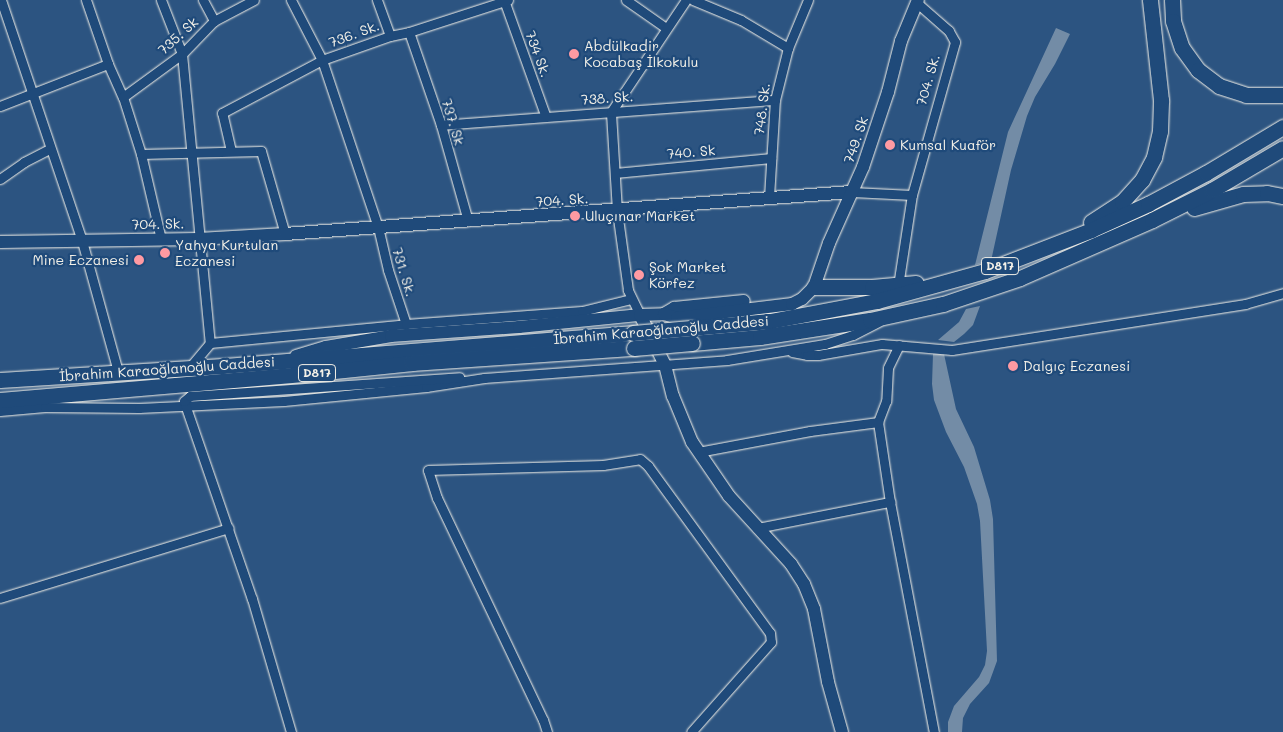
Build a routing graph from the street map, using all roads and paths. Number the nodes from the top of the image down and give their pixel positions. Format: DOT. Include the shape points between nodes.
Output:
graph roads {
  1 [pos="86,0"];
  2 [pos="161,0"];
  3 [pos="203,0"];
  4 [pos="254,0"];
  5 [pos="291,0"];
  6 [pos="377,0"];
  7 [pos="626,0"];
  8 [pos="686,0"];
  9 [pos="693,0"];
  10 [pos="808,0"];
  11 [pos="1150,0"];
  12 [pos="1172,0"];
  13 [pos="506,1"];
  14 [pos="917,2"];
  15 [pos="1,6"];
  16 [pos="214,21"];
  17 [pos="666,28"];
  18 [pos="409,32"];
  19 [pos="390,36"];
  20 [pos="788,48"];
  21 [pos="182,54"];
  22 [pos="322,60"];
  23 [pos="108,64"];
  24 [pos="32,93"];
  25 [pos="1283,95"];
  26 [pos="122,97"];
  27 [pos="774,100"];
  28 [pos="0,106"];
  29 [pos="611,112"];
  30 [pos="545,115"];
  31 [pos="440,125"];
  32 [pos="1283,127"];
  33 [pos="1283,148"];
  34 [pos="50,149"];
  35 [pos="231,151"];
  36 [pos="191,152"];
  37 [pos="141,154"];
  38 [pos="771,158"];
  39 [pos="614,174"];
  40 [pos="0,179"];
  41 [pos="852,192"];
  42 [pos="912,195"];
  43 [pos="1283,196"];
  44 [pos="769,197"];
  45 [pos="617,211"];
  46 [pos="468,221"];
  47 [pos="378,227"];
  48 [pos="285,234"];
  49 [pos="161,239"];
  50 [pos="198,239"];
  51 [pos="82,241"];
  52 [pos="0,242"];
  53 [pos="1094,247"];
  54 [pos="1033,253"];
  55 [pos="945,283"];
  56 [pos="898,286"];
  57 [pos="810,291"];
  58 [pos="1283,293"];
  59 [pos="631,298"];
  60 [pos="640,315"];
  61 [pos="885,317"];
  62 [pos="406,324"];
  63 [pos="633,340"];
  64 [pos="210,343"];
  65 [pos="899,345"];
  66 [pos="788,351"];
  67 [pos="280,361"];
  68 [pos="665,365"];
  69 [pos="190,367"];
  70 [pos="118,372"];
  71 [pos="484,378"];
  72 [pos="0,380"];
  73 [pos="324,386"];
  74 [pos="326,397"];
  75 [pos="0,400"];
  76 [pos="185,406"];
  77 [pos="0,411"];
  78 [pos="878,422"];
  79 [pos="698,452"];
  80 [pos="890,502"];
  81 [pos="229,528"];
  82 [pos="757,528"];
  83 [pos="0,598"];
  84 [pos="291,732"];
  85 [pos="547,732"];
  86 [pos="691,732"];
  87 [pos="842,732"];
  88 [pos="934,732"];
  1 -- 23 [label="street"];
  2 -- 21 [label="street"];
  3 -- 16 [label="street"];
  4 -- 16 [label="street, 735. Sk"];
  5 -- 22 [label="street, 731. Sk."];
  6 -- 19 [label="street"];
  7 -- 17 [label="street"];
  8 -- 17 [label="street"];
  9 -- 20 [label="street" via="741,20"];
  10 -- 20 [label="street, 748. Sk."];
  11 -- 54 [label="highway" via="1161,100 1160,131 1154,157 1142,180 1122,202"];
  12 -- 25 [label="highway" via="1173,21 1182,48 1198,70 1219,86 1246,95"];
  13 -- 18 [label="street, 736. Sk."];
  13 -- 30 [label="street, 734 Sk."];
  14 -- 41 [label="street, 749. Sk" via="901,41 888,92"];
  14 -- 42 [label="street, 704. Sk." via="949,31 955,42"];
  15 -- 24 [label="street"];
  16 -- 21 [label="street, 735. Sk"];
  17 -- 29 [label="street"];
  18 -- 19 [label="street, 736. Sk."];
  18 -- 31 [label="street, 737. Sk"];
  19 -- 22 [label="street, 736. Sk."];
  20 -- 27 [label="street, 748. Sk."];
  21 -- 26 [label="street, 735. Sk"];
  21 -- 36 [label="street"];
  22 -- 35 [label="street, 736. Sk." via="222,113"];
  22 -- 47 [label="street, 731. Sk."];
  23 -- 24 [label="street"];
  23 -- 26 [label="street"];
  24 -- 28 [label="street"];
  24 -- 34 [label="street"];
  26 -- 37 [label="street"];
  27 -- 29 [label="street, 738. Sk."];
  27 -- 38 [label="street, 748. Sk."];
  29 -- 30 [label="street, 738. Sk."];
  29 -- 39 [label="street"];
  30 -- 31 [label="street, 738. Sk."];
  31 -- 46 [label="street, 737. Sk"];
  32 -- 54 [label="highway, İbrahim Karaoğlanoğlu Caddesi / D817" via="1148,204"];
  33 -- 53 [label="highway, İbrahim Karaoğlanoğlu Caddesi / D817" via="1212,190"];
  34 -- 40 [label="street"];
  34 -- 51 [label="street"];
  35 -- 36 [label="street"];
  35 -- 48 [label="street" via="261,151"];
  36 -- 37 [label="street"];
  36 -- 50 [label="street"];
  37 -- 49 [label="street"];
  38 -- 39 [label="street, 740. Sk"];
  38 -- 44 [label="street, 748. Sk."];
  39 -- 45 [label="street"];
  41 -- 42 [label="street, 704. Sk."];
  41 -- 44 [label="street, 704. Sk."];
  41 -- 57 [label="street, 749. Sk"];
  42 -- 56 [label="street"];
  43 -- 53 [label="highway" via="1243,194 1210,202"];
  44 -- 45 [label="street, 704. Sk."];
  45 -- 46 [label="street, 704. Sk."];
  45 -- 59 [label="street"];
  46 -- 47 [label="street, 704. Sk."];
  47 -- 48 [label="street, 704. Sk."];
  47 -- 62 [label="street, 731. Sk."];
  48 -- 50 [label="street, 704. Sk."];
  49 -- 50 [label="street, 704. Sk."];
  49 -- 51 [label="street, 704. Sk."];
  50 -- 64 [label="street"];
  51 -- 52 [label="street, 704. Sk."];
  51 -- 70 [label="street"];
  53 -- 61 [label="highway, İbrahim Karaoğlanoğlu Caddesi / D817" via="1020,278 943,304"];
  54 -- 55 [label="highway, İbrahim Karaoğlanoğlu Caddesi / D817"];
  55 -- 56 [label="highway" via="932,281"];
  55 -- 63 [label="highway, İbrahim Karaoğlanoğlu Caddesi / D817, bridge" via="877,301 798,316 691,328"];
  56 -- 57 [label="highway"];
  57 -- 60 [label="street"];
  58 -- 65 [label="street" via="1245,304 952,350"];
  59 -- 60 [label="street"];
  59 -- 62 [label="street" via="582,311"];
  60 -- 67 [label="street" via="382,338 326,347"];
  60 -- 68 [label="street"];
  61 -- 63 [label="highway, İbrahim Karaoğlanoğlu Caddesi / D817, bridge" via="760,337 692,343"];
  61 -- 66 [label="street" via="853,335"];
  62 -- 64 [label="street"];
  63 -- 67 [label="highway, İbrahim Karaoğlanoğlu Caddesi / D817"];
  63 -- 75 [label="highway, İbrahim Karaoğlanoğlu Caddesi / D817" via="315,373"];
  64 -- 69 [label="street"];
  65 -- 66 [label="street" via="882,344 807,356"];
  65 -- 78 [label="street" via="888,368 886,401"];
  66 -- 68 [label="street"];
  67 -- 69 [label="highway, İbrahim Karaoğlanoğlu Caddesi / D817"];
  68 -- 71 [label="street"];
  68 -- 79 [label="street" via="684,427"];
  69 -- 70 [label="highway, İbrahim Karaoğlanoğlu Caddesi / D817"];
  70 -- 72 [label="highway, İbrahim Karaoğlanoğlu Caddesi / D817"];
  71 -- 73 [label="street" via="442,377"];
  71 -- 74 [label="street"];
  73 -- 74 [label="street"];
  73 -- 76 [label="street" via="190,396 186,398"];
  74 -- 76 [label="street"];
  76 -- 77 [label="street" via="45,407"];
  76 -- 81 [label="street"];
  78 -- 79 [label="street"];
  78 -- 80 [label="street"];
  79 -- 82 [label="street" via="728,496"];
  80 -- 82 [label="street"];
  80 -- 88 [label="street"];
  81 -- 83 [label="street"];
  81 -- 84 [label="street"];
  82 -- 87 [label="street" via="791,564 809,594"];
  85 -- 86 [label="street" via="437,498 428,470 603,465 640,459 648,466 770,633 771,642"];
}
